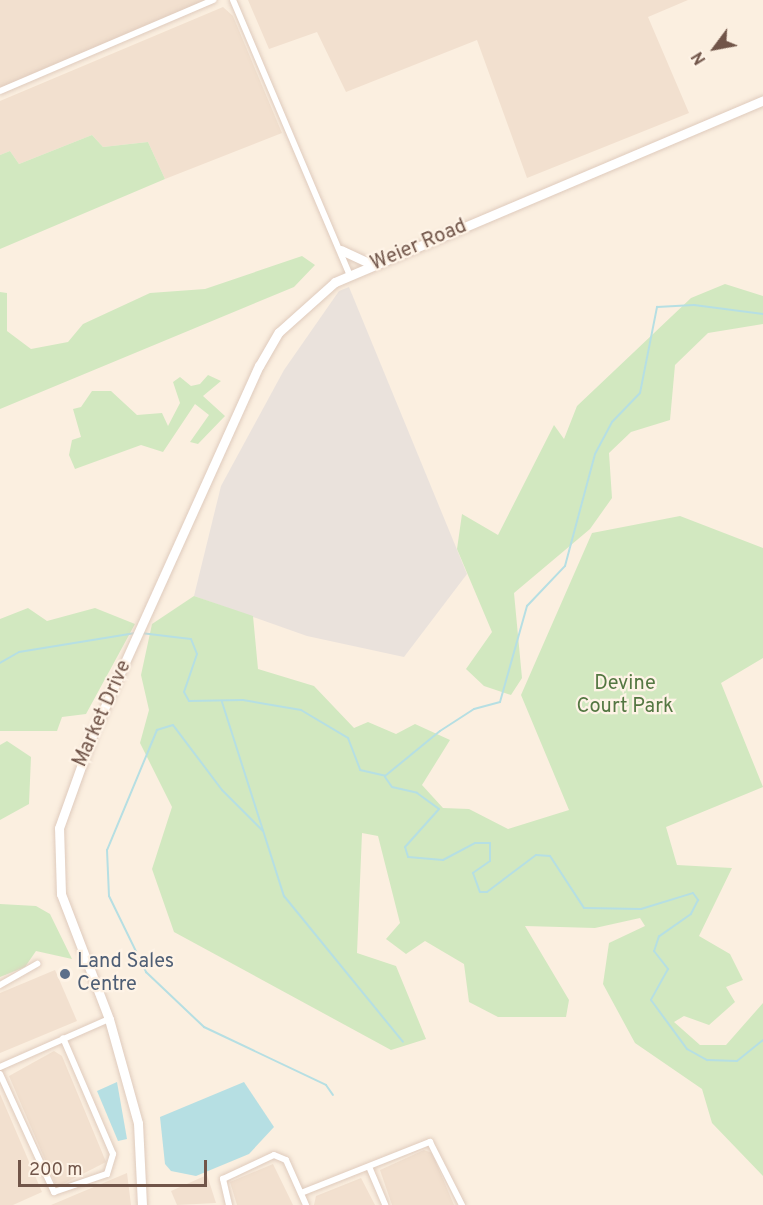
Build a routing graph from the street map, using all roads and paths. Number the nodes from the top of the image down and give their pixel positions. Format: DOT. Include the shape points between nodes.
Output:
graph roads {
  1 [pos="213,0"];
  2 [pos="233,0"];
  3 [pos="0,91"];
  4 [pos="763,100"];
  5 [pos="340,250"];
  6 [pos="375,265"];
  7 [pos="350,275"];
  8 [pos="36,964"];
  9 [pos="0,985"];
  10 [pos="109,1019"];
  11 [pos="63,1038"];
  12 [pos="0,1067"];
  13 [pos="0,1074"];
  14 [pos="370,1169"];
  15 [pos="301,1193"];
  16 [pos="142,1205"];
  17 [pos="229,1205"];
  18 [pos="306,1205"];
  19 [pos="385,1205"];
  20 [pos="462,1205"];
  1 -- 3 [label="street"];
  2 -- 5 [label="street, Weier Road"];
  4 -- 6 [label="street, Weier Road"];
  5 -- 6 [label="street" via="356,262"];
  5 -- 7 [label="street, Weier Road"];
  6 -- 7 [label="street, Weier Road"];
  7 -- 10 [label="street, Market Drive" via="318,294 279,332 69,789 56,859 72,927"];
  8 -- 9 [label="street"];
  10 -- 11 [label="street"];
  10 -- 16 [label="street, Market Drive" via="138,1123"];
  11 -- 12 [label="street"];
  11 -- 13 [label="street" via="113,1154 107,1174 54,1192"];
  14 -- 15 [label="street"];
  14 -- 19 [label="street"];
  14 -- 20 [label="street" via="430,1142"];
  15 -- 17 [label="street" via="286,1160 274,1155 223,1179"];
  15 -- 18 [label="street"];
}
